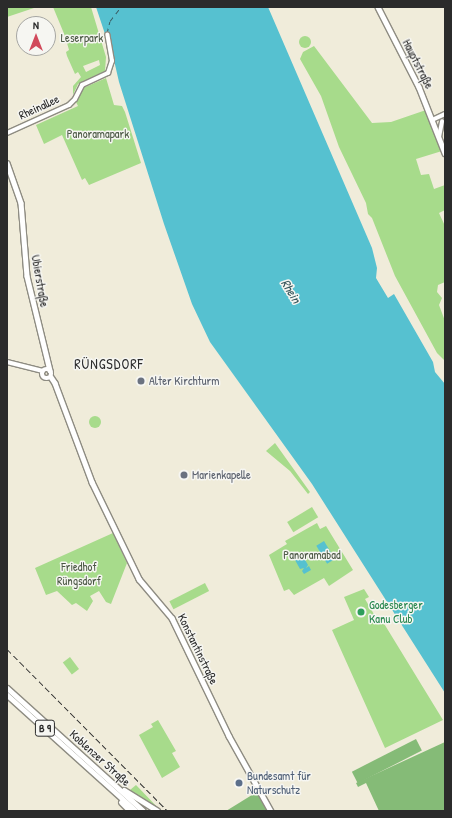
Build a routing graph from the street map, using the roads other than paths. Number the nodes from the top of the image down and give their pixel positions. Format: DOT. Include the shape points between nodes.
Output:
graph roads {
  1 [pos="378,7"];
  2 [pos="107,34"];
  3 [pos="445,114"];
  4 [pos="444,120"];
  5 [pos="433,122"];
  6 [pos="7,133"];
  7 [pos="439,137"];
  8 [pos="445,153"];
  9 [pos="7,163"];
  10 [pos="7,362"];
  11 [pos="46,370"];
  12 [pos="49,378"];
  13 [pos="7,688"];
  14 [pos="7,695"];
  15 [pos="92,764"];
  16 [pos="100,779"];
  17 [pos="130,811"];
  18 [pos="136,811"];
  19 [pos="143,811"];
  20 [pos="157,811"];
  21 [pos="271,811"];
  1 -- 5 [label="main road, Hauptstraße" via="419,87"];
  2 -- 6 [label="street, Rheinallee" via="112,67 107,74 81,86 69,105"];
  3 -- 5 [label="street"];
  4 -- 5 [label="street"];
  4 -- 7 [label="street"];
  5 -- 7 [label="main road, Hauptstraße"];
  7 -- 8 [label="main road, Hauptstraße"];
  9 -- 11 [label="main road, Ubierstraße" via="21,203 27,276 47,360"];
  10 -- 11 [label="street"];
  11 -- 12 [label="main road"];
  11 -- 12 [label="main road, Konstantinstraße" via="44,378"];
  12 -- 21 [label="main road, Konstantinstraße" via="56,389 92,482 139,579 172,618 224,725"];
  13 -- 15 [label="main road, Koblenzer Straße / B 9"];
  14 -- 16 [label="main road, Koblenzer Straße / B 9"];
  15 -- 19 [label="main road, Koblenzer Straße / B 9"];
  15 -- 20 [label="main road"];
  16 -- 17 [label="main road"];
  16 -- 18 [label="main road, Koblenzer Straße / B 9"];
}
